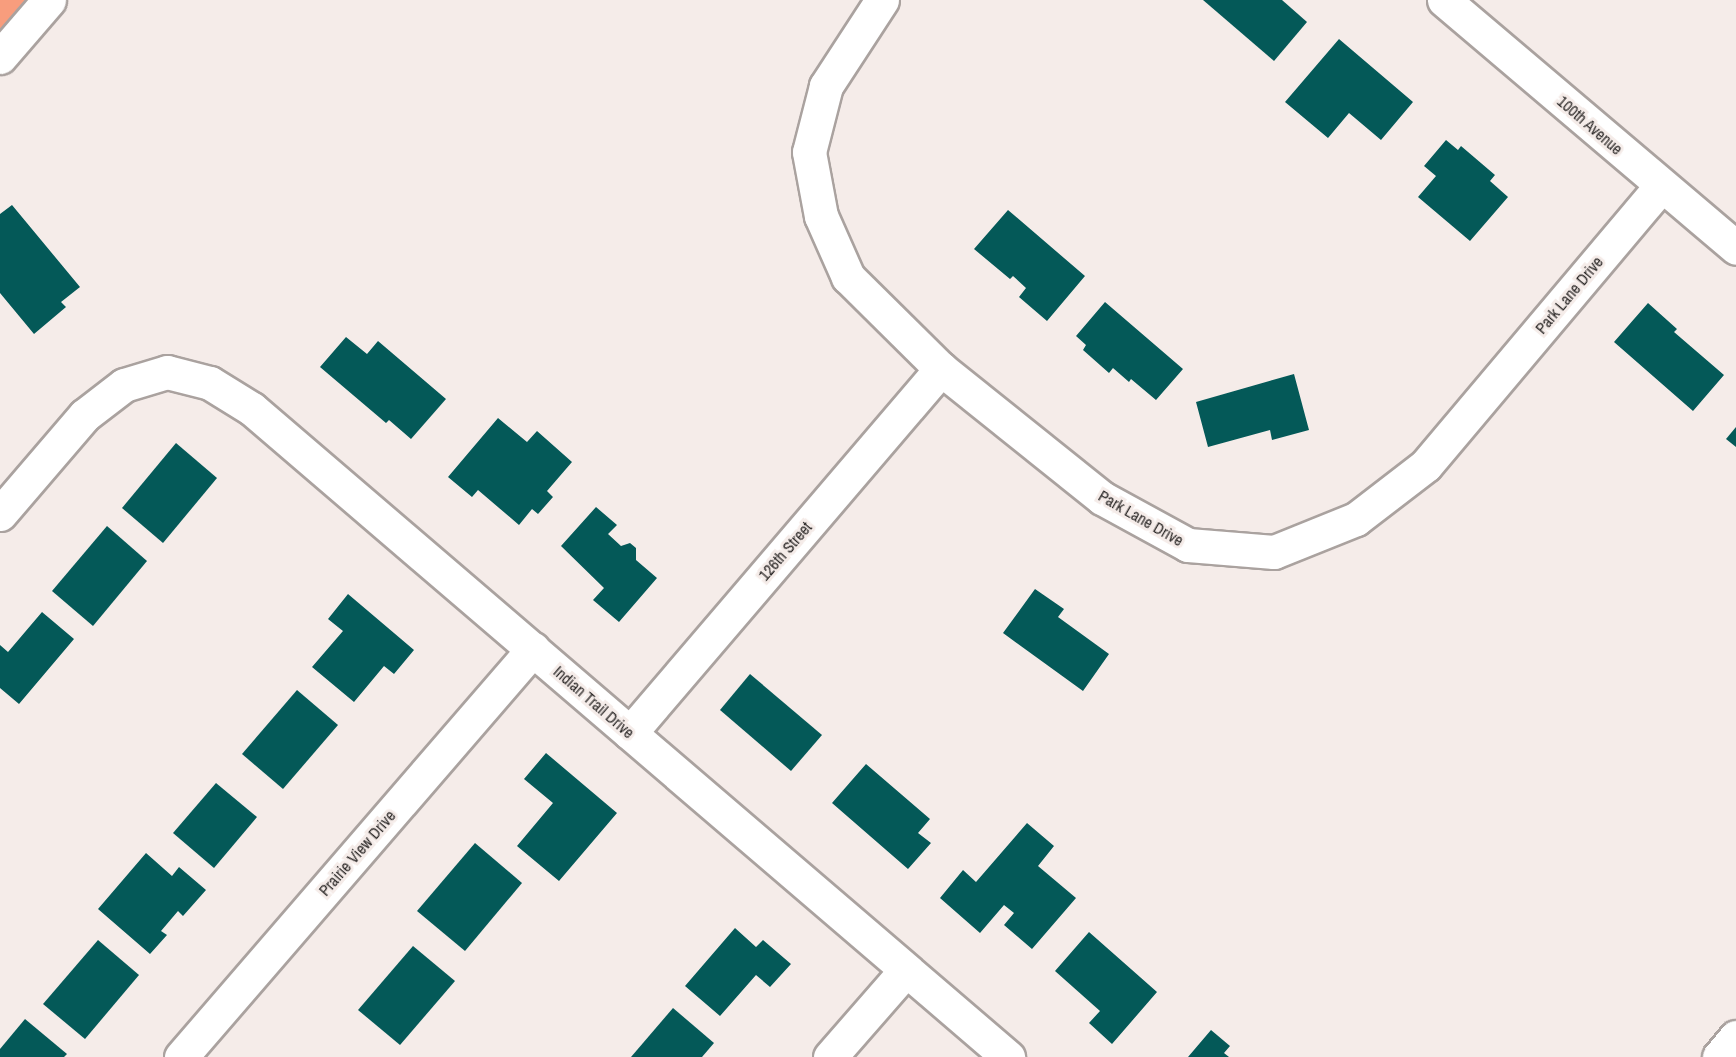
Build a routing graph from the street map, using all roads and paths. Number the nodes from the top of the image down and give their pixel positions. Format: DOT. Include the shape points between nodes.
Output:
graph roads {
  1 [pos="49,0"];
  2 [pos="882,0"];
  3 [pos="1444,0"];
  4 [pos="0,57"];
  5 [pos="1661,186"];
  6 [pos="1736,248"];
  7 [pos="941,369"];
  8 [pos="0,514"];
  9 [pos="533,649"];
  10 [pos="630,733"];
  11 [pos="905,971"];
  12 [pos="1736,1037"];
  13 [pos="181,1057"];
  14 [pos="830,1057"];
  15 [pos="1008,1057"];
  16 [pos="1719,1057"];
  1 -- 4 [label="street"];
  2 -- 7 [label="street, Park Lane Drive" via="826,86 809,152 821,216 848,277"];
  3 -- 5 [label="street, 100th Avenue"];
  5 -- 6 [label="street, 100th Avenue"];
  5 -- 7 [label="street, Park Lane Drive" via="1426,465 1356,519 1274,552 1188,545 1160,530 1102,498"];
  7 -- 10 [label="street, 126th Street"];
  8 -- 9 [label="street, Indian Trail Drive" via="85,415 124,385 167,372 210,383 252,409"];
  9 -- 10 [label="street, Indian Trail Drive"];
  9 -- 13 [label="street, Prairie View Drive"];
  10 -- 11 [label="street, Indian Trail Drive"];
  11 -- 14 [label="street"];
  11 -- 15 [label="street, Indian Trail Drive"];
  12 -- 16 [label="street"];
}
